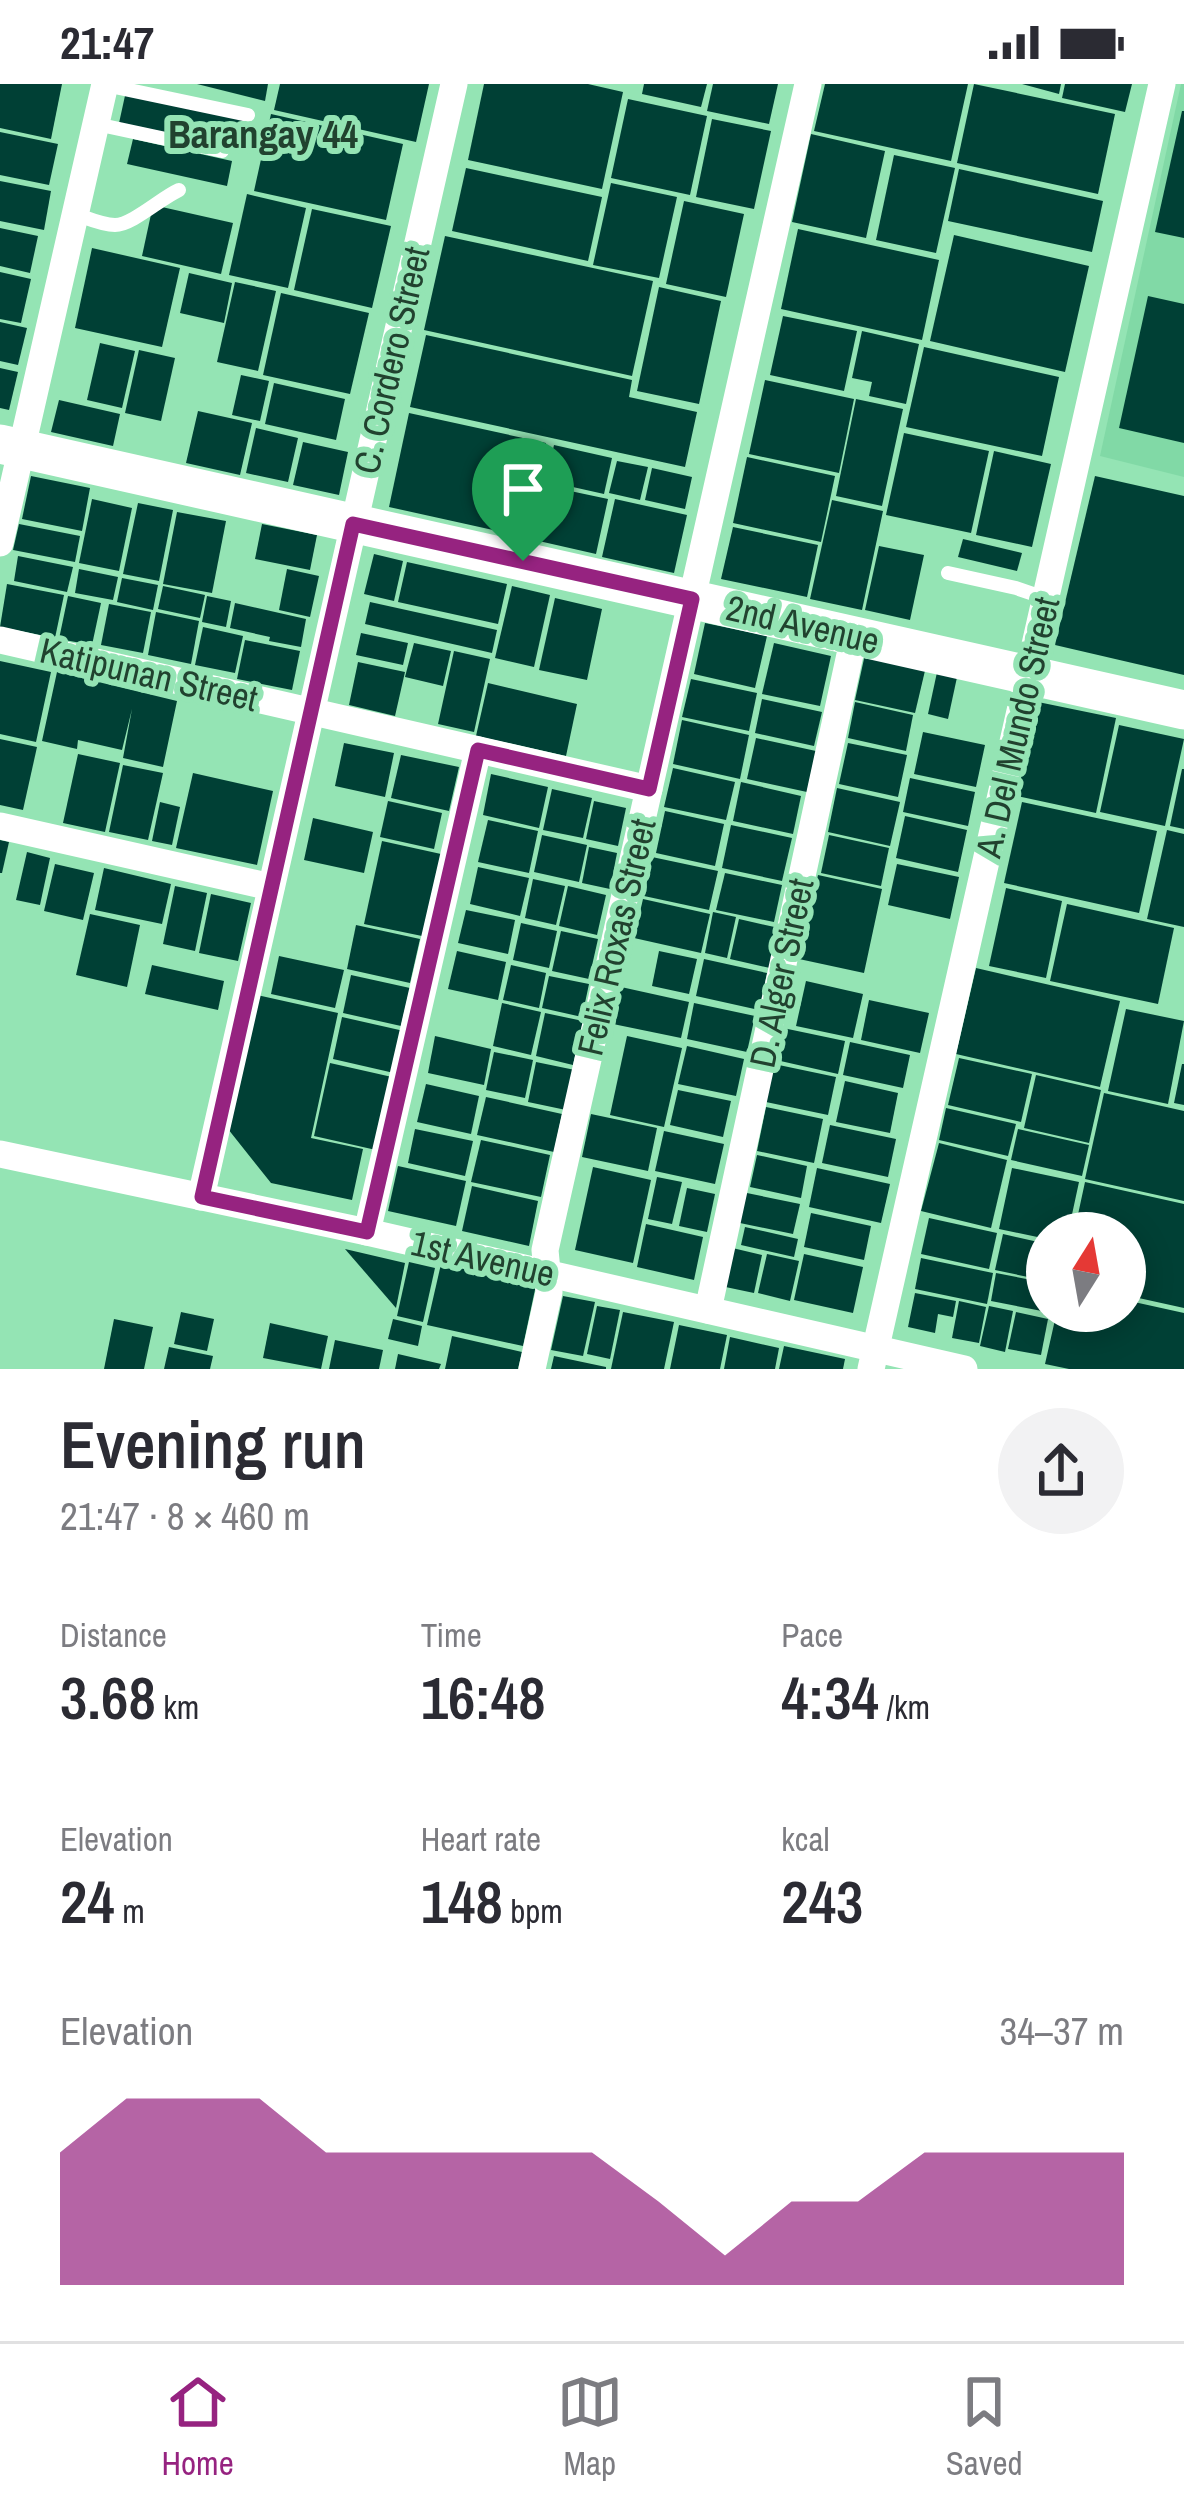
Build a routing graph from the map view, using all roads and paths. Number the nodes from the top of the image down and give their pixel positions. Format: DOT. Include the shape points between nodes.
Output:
graph roads {
  1 [pos="105,84"];
  2 [pos="454,84"];
  3 [pos="808,84"];
  4 [pos="1162,84"];
  5 [pos="248,115"];
  6 [pos="96,124"];
  7 [pos="222,151"];
  8 [pos="179,190"];
  9 [pos="75,214"];
  10 [pos="11,446"];
  11 [pos="353,524"];
  12 [pos="0,542"];
  13 [pos="948,573"];
  14 [pos="1046,598"];
  15 [pos="692,599"];
  16 [pos="854,636"];
  17 [pos="0,640"];
  18 [pos="1029,675"];
  19 [pos="1184,710"];
  20 [pos="310,711"];
  21 [pos="478,750"];
  22 [pos="649,789"];
  23 [pos="0,826"];
  24 [pos="271,887"];
  25 [pos="0,1154"];
  26 [pos="202,1197"];
  27 [pos="367,1232"];
  28 [pos="546,1272"];
  29 [pos="708,1310"];
  30 [pos="874,1359"];
  31 [pos="532,1369"];
  32 [pos="964,1369"];
  1 -- 5 [label="lane"];
  1 -- 6 [label="street"];
  2 -- 11 [label="street, C. Cordero Street"];
  3 -- 15 [label="street, Felix Roxas Street"];
  4 -- 14 [label="street, A. Del Mundo Street"];
  6 -- 7 [label="lane"];
  6 -- 9 [label="street"];
  8 -- 9 [label="lane" via="128,223"];
  9 -- 10 [label="street"];
  10 -- 11 [label="street, 2nd Avenue"];
  10 -- 12 [label="street"];
  11 -- 15 [label="street, 2nd Avenue"];
  11 -- 20 [label="street, C. Cordero Street"];
  13 -- 14 [label="lane"];
  14 -- 18 [label="street, A. Del Mundo Street"];
  15 -- 16 [label="street, 2nd Avenue"];
  15 -- 22 [label="street, Felix Roxas Street"];
  16 -- 18 [label="street, 2nd Avenue"];
  16 -- 29 [label="street, D. Alger Street"];
  17 -- 20 [label="street, Katipunan Street"];
  18 -- 19 [label="street, 2nd Avenue"];
  18 -- 30 [label="street, A. Del Mundo Street"];
  20 -- 21 [label="street, Katipunan Street"];
  20 -- 24 [label="street, C. Cordero Street"];
  21 -- 22 [label="street, Katipunan Street"];
  21 -- 27 [label="street"];
  22 -- 28 [label="street, Felix Roxas Street"];
  23 -- 24 [label="street"];
  24 -- 26 [label="street, C. Cordero Street"];
  25 -- 26 [label="street, 1st Avenue"];
  26 -- 27 [label="street, 1st Avenue"];
  27 -- 28 [label="street, 1st Avenue"];
  28 -- 29 [label="street, 1st Avenue"];
  28 -- 31 [label="street, Felix Roxas Street"];
  29 -- 30 [label="street, 1st Avenue"];
  30 -- 32 [label="street, 1st Avenue"];
}
